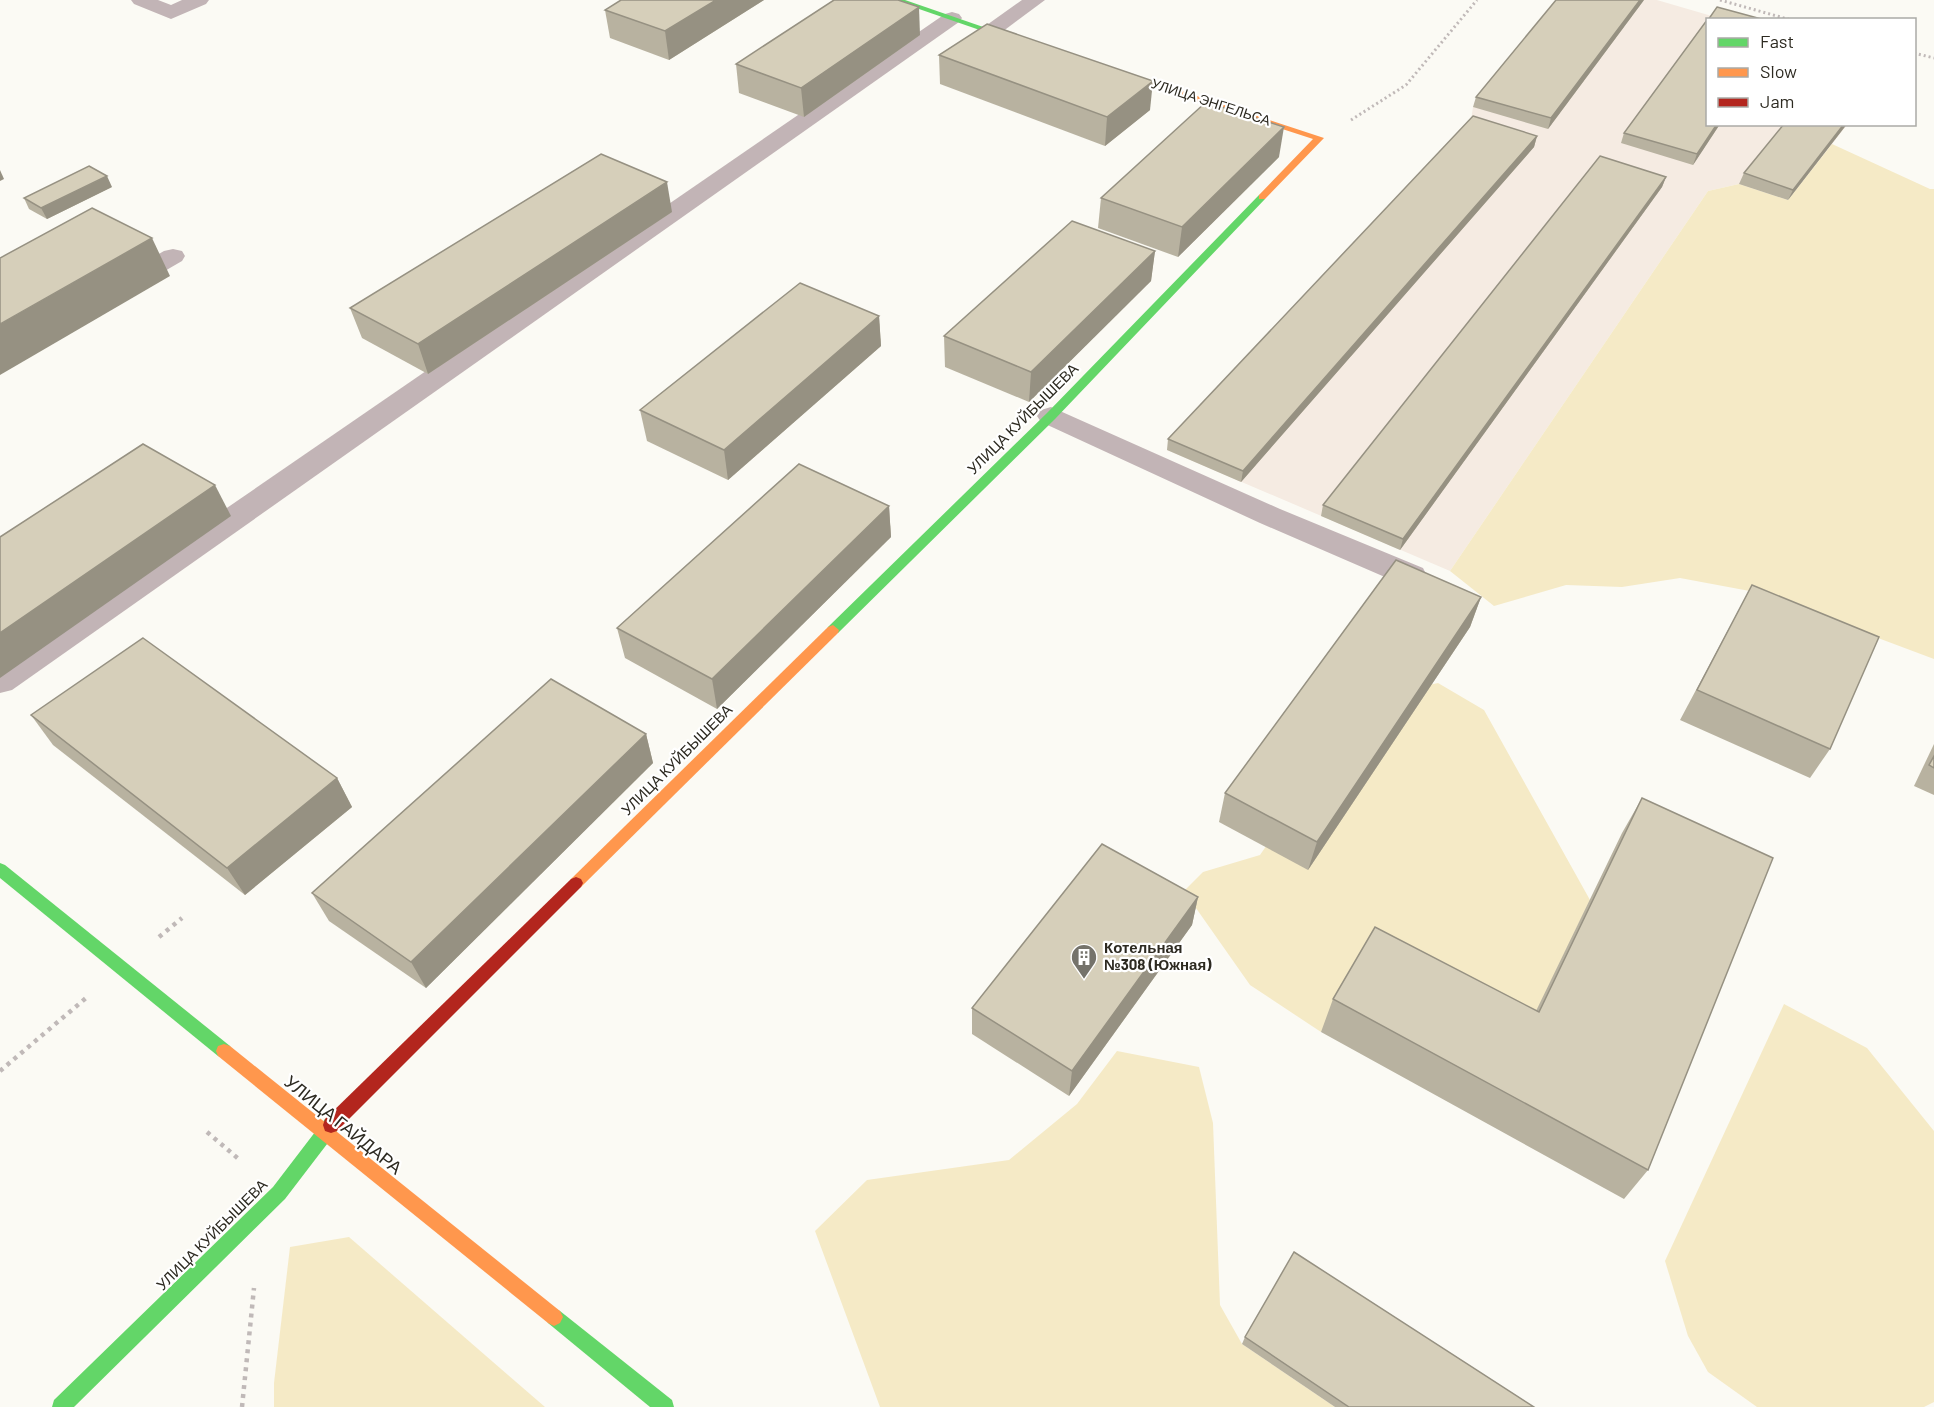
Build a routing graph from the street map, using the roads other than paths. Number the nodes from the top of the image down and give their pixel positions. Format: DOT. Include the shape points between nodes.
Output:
graph roads {
  1 [pos="141,0"];
  2 [pos="199,0"];
  3 [pos="897,0"];
  4 [pos="1035,0"];
  5 [pos="952,18"];
  6 [pos="991,31"];
  7 [pos="1036,46"];
  8 [pos="1093,64"];
  9 [pos="1319,138"];
  10 [pos="173,256"];
  11 [pos="102,297"];
  12 [pos="1051,416"];
  13 [pos="1412,576"];
  14 [pos="0,681"];
  15 [pos="0,869"];
  16 [pos="323,1132"];
  17 [pos="61,1407"];
  18 [pos="665,1407"];
  1 -- 2 [label="lane" via="171,13"];
  3 -- 5 [label="street"];
  4 -- 6 [label="lane"];
  5 -- 6 [label="street"];
  5 -- 14 [label="lane"];
  6 -- 7 [label="street"];
  8 -- 9 [label="street, УЛИЦА ЭНГЕЛЬСА"];
  9 -- 12 [label="street, УЛИЦА КУЙБЫШЕВА"];
  10 -- 11 [label="lane"];
  12 -- 13 [label="lane"];
  12 -- 16 [label="street, УЛИЦА КУЙБЫШЕВА"];
  15 -- 16 [label="street, УЛИЦА ГАЙДАРА"];
  16 -- 17 [label="street, УЛИЦА КУЙБЫШЕВА" via="279,1193"];
  16 -- 18 [label="street, УЛИЦА ГАЙДАРА"];
}
